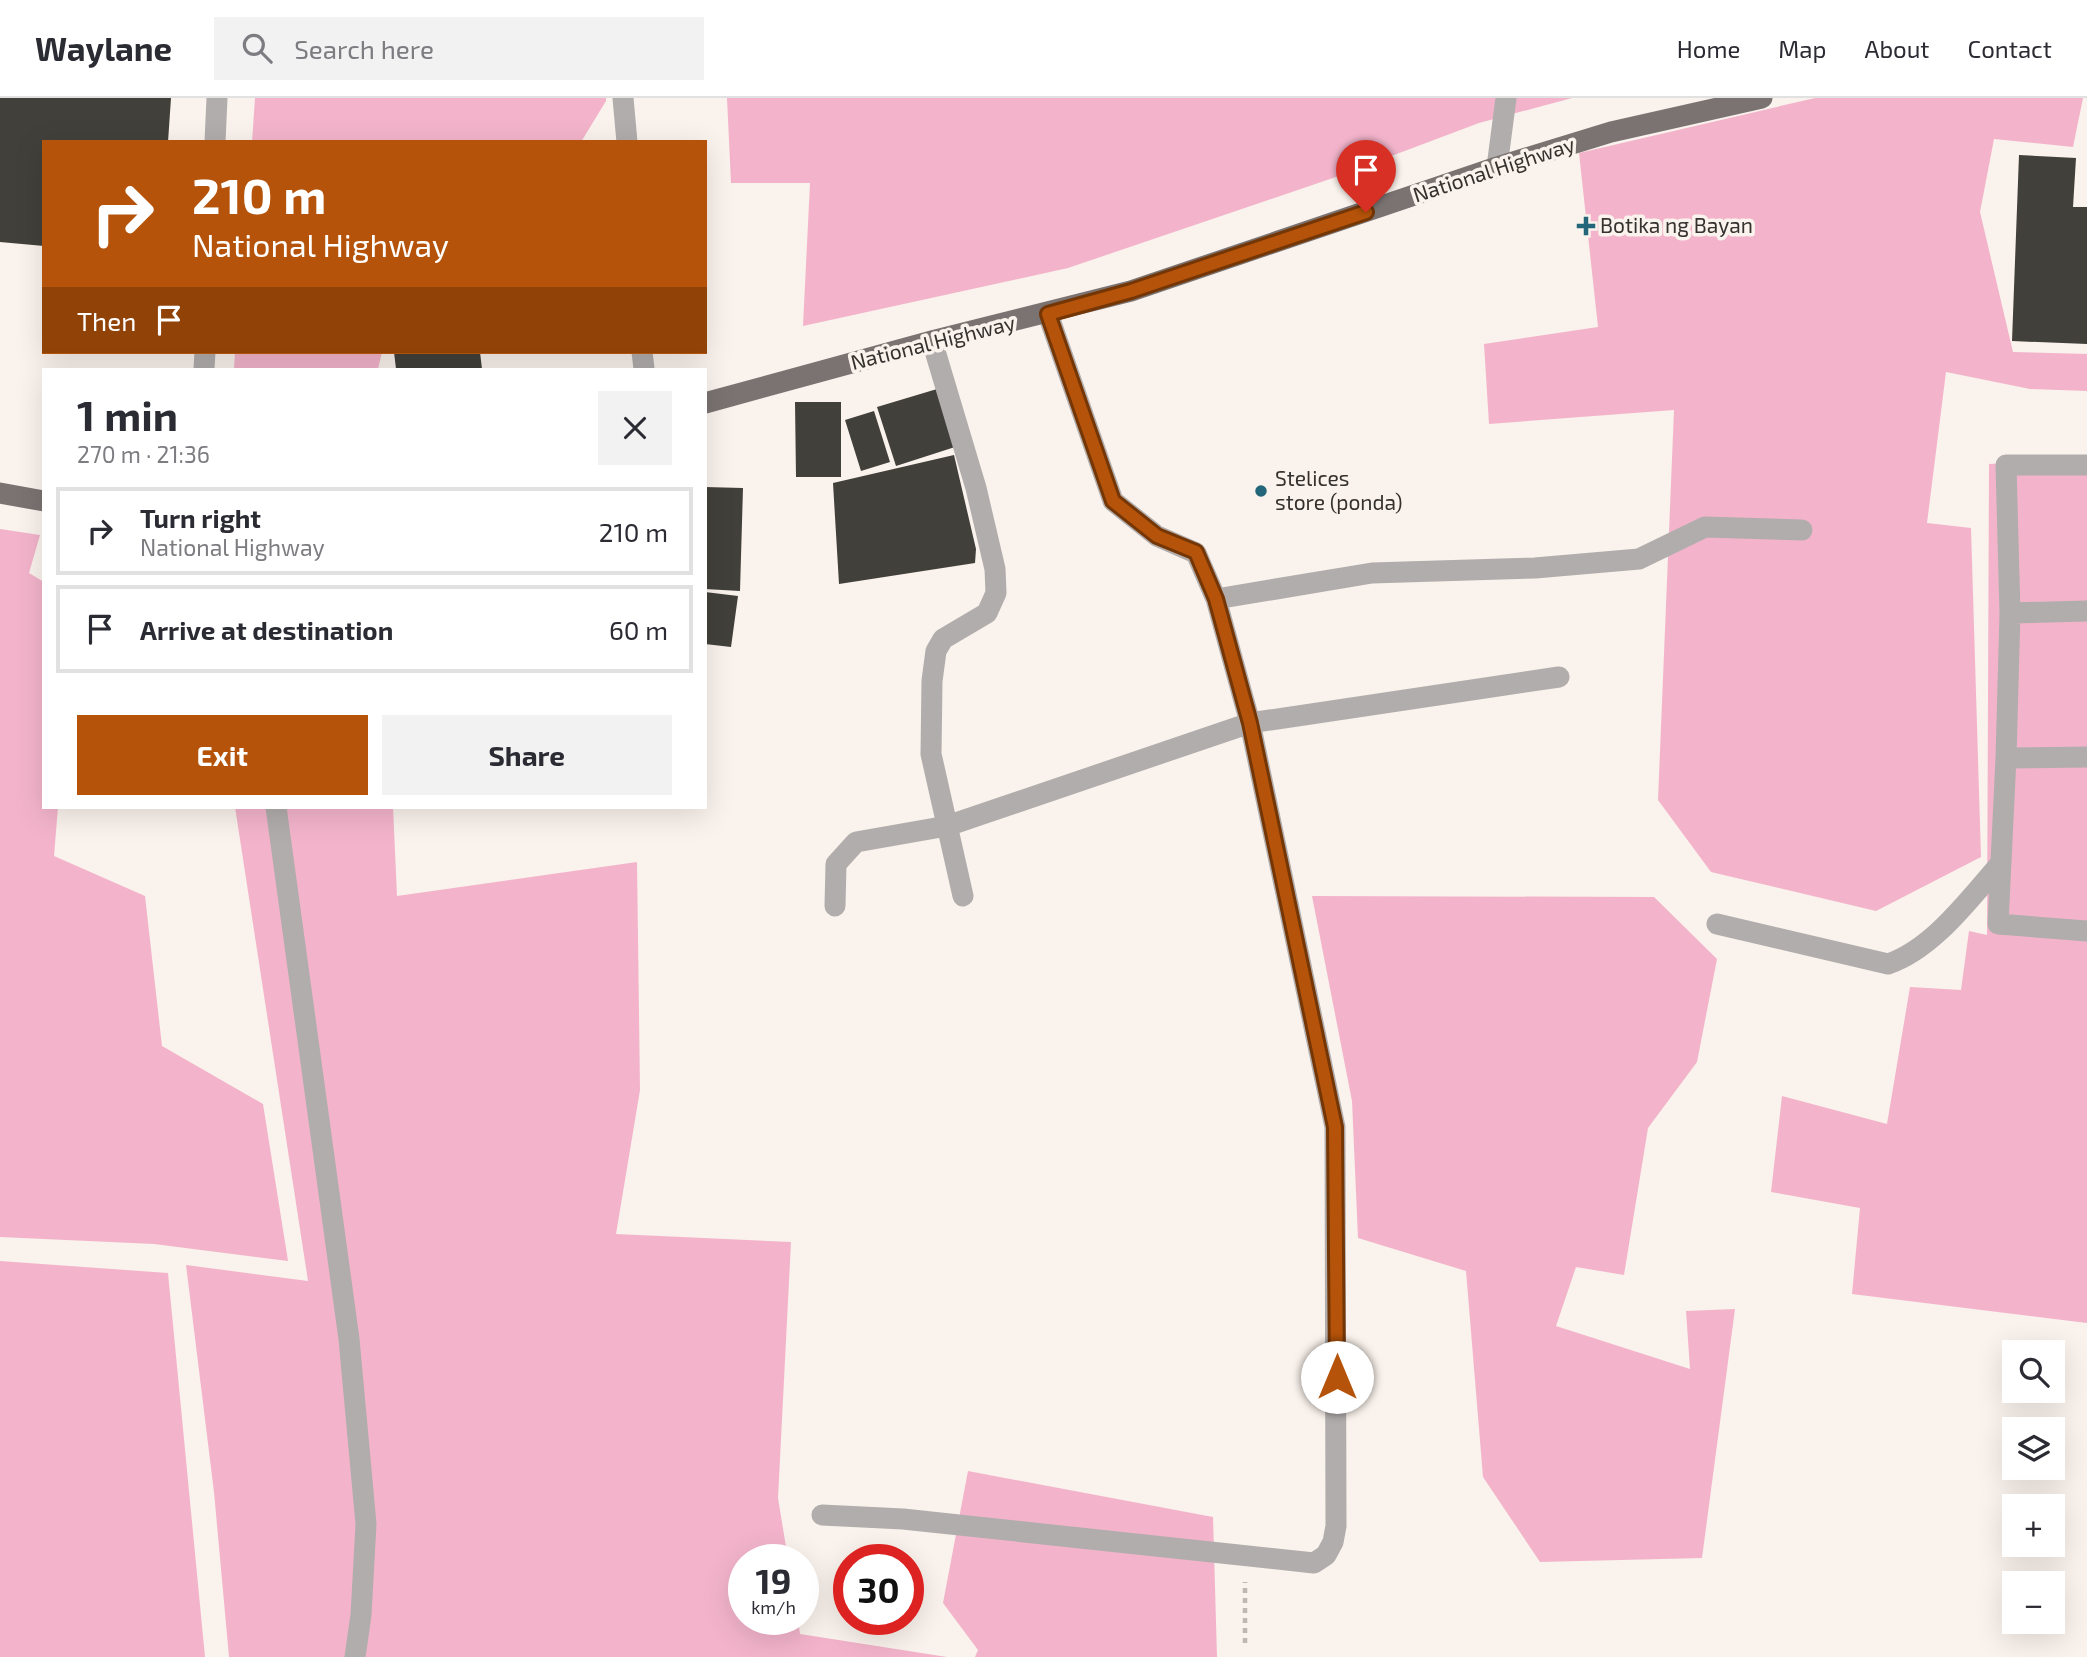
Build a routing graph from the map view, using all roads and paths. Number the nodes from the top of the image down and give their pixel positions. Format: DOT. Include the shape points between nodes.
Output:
graph roads {
  1 [pos="218,98"];
  2 [pos="623,98"];
  3 [pos="1506,98"];
  4 [pos="1762,98"];
  5 [pos="215,140"];
  6 [pos="626,140"];
  7 [pos="1497,167"];
  8 [pos="1048,314"];
  9 [pos="932,341"];
  10 [pos="707,402"];
  11 [pos="2087,465"];
  12 [pos="0,494"];
  13 [pos="42,501"];
  14 [pos="1802,530"];
  15 [pos="1216,599"];
  16 [pos="2087,611"];
  17 [pos="2010,613"];
  18 [pos="1559,677"];
  19 [pos="1250,723"];
  20 [pos="2087,757"];
  21 [pos="2006,758"];
  22 [pos="276,809"];
  23 [pos="947,826"];
  24 [pos="2001,863"];
  25 [pos="963,896"];
  26 [pos="835,906"];
  27 [pos="1717,924"];
  28 [pos="2087,931"];
  29 [pos="822,1515"];
  30 [pos="1244,1557"];
  31 [pos="1245,1643"];
  32 [pos="355,1657"];
  1 -- 5 [label="street"];
  2 -- 6 [label="street"];
  3 -- 7 [label="street"];
  4 -- 7 [label="main road, National Highway" via="1611,132"];
  7 -- 8 [label="main road, National Highway" via="1131,291"];
  8 -- 9 [label="main road, National Highway"];
  8 -- 15 [label="street" via="1113,501 1157,536 1196,552"];
  9 -- 10 [label="main road, National Highway"];
  9 -- 23 [label="street" via="976,488 995,569 996,593 987,613 943,639 936,651 931,754"];
  11 -- 17 [label="street" via="2006,465"];
  12 -- 13 [label="main road"];
  14 -- 15 [label="street" via="1705,527 1639,559 1535,568 1372,573"];
  15 -- 19 [label="street"];
  16 -- 17 [label="street"];
  17 -- 21 [label="street"];
  18 -- 19 [label="street"];
  19 -- 23 [label="street"];
  19 -- 30 [label="street" via="1335,1127 1337,1446 1336,1526 1325,1555 1314,1563"];
  20 -- 21 [label="street"];
  21 -- 24 [label="street"];
  22 -- 32 [label="street" via="349,1339 366,1524"];
  23 -- 25 [label="street"];
  23 -- 26 [label="street" via="856,842 836,864"];
  24 -- 27 [label="street" via="1927,941 1907,958 1888,964"];
  24 -- 28 [label="street" via="1998,924"];
  29 -- 30 [label="street" via="903,1519"];
  30 -- 31 [label="path"];
}
